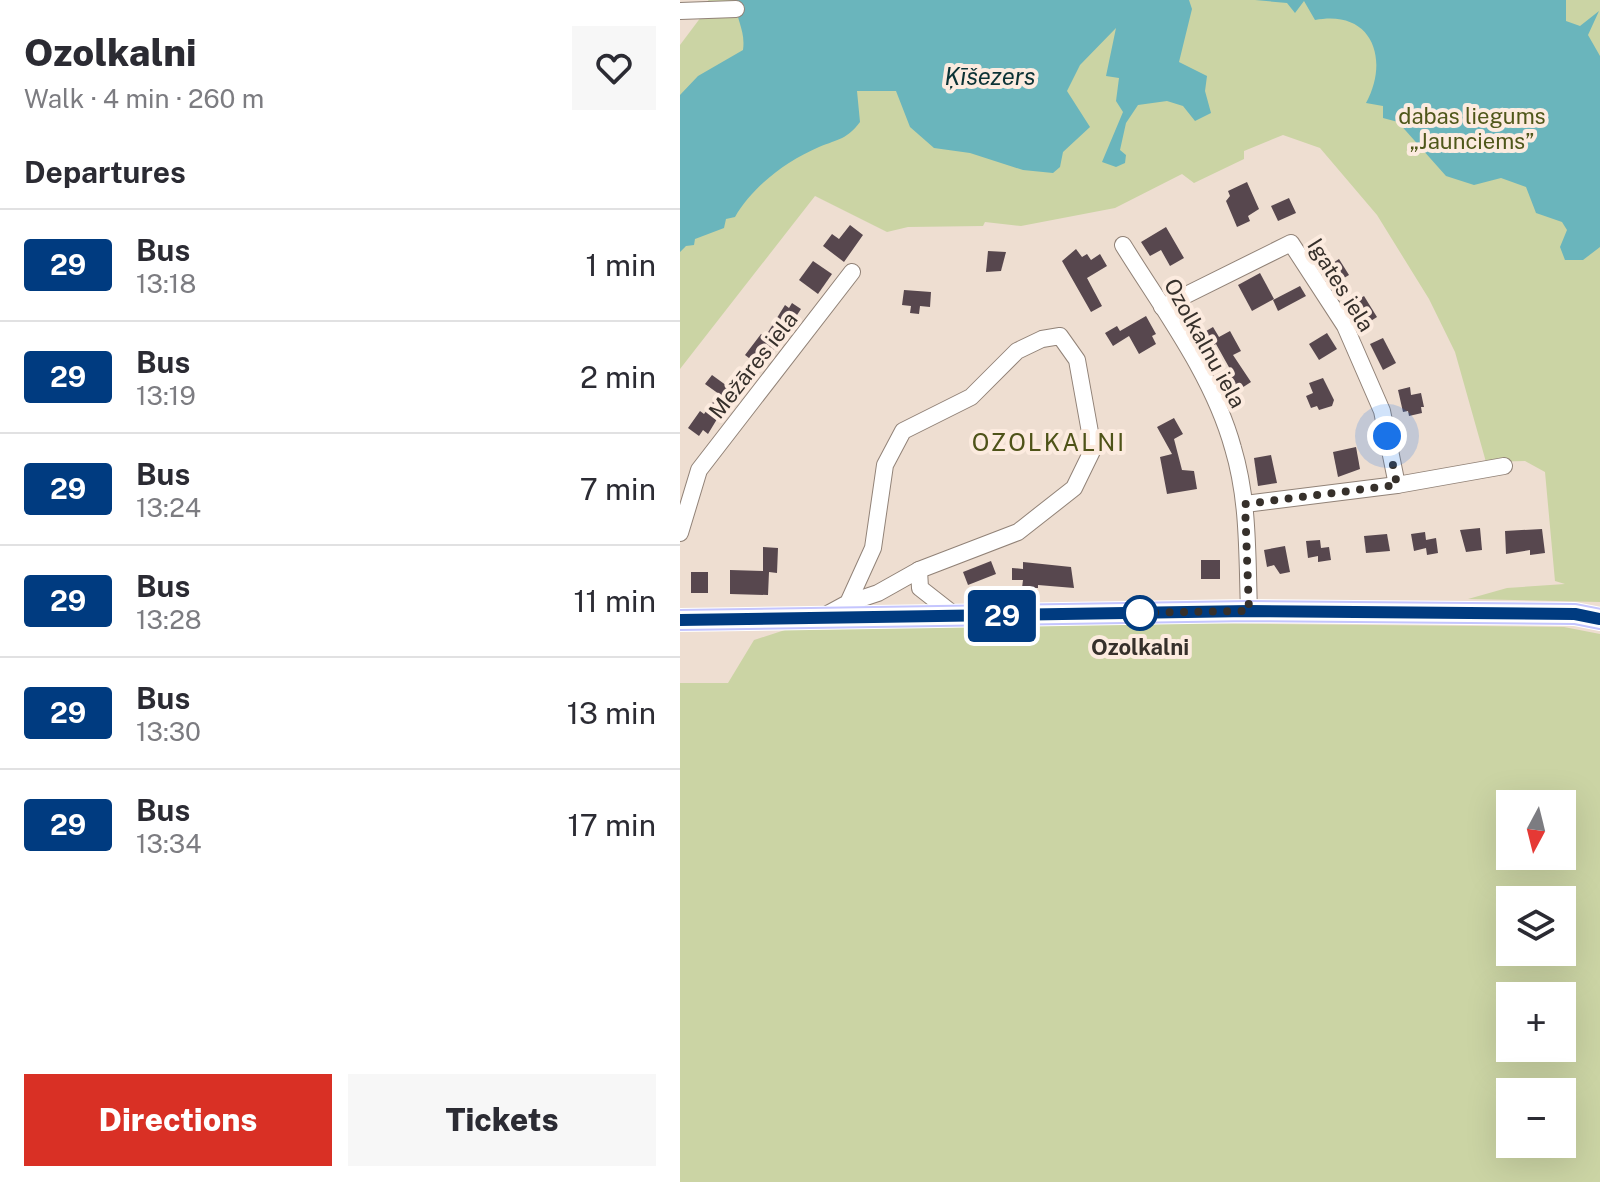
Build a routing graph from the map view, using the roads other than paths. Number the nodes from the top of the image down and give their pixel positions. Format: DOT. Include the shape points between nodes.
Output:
graph roads {
  1 [pos="736,9"];
  2 [pos="680,11"];
  3 [pos="1123,245"];
  4 [pos="852,272"];
  5 [pos="1162,307"];
  6 [pos="1504,466"];
  7 [pos="1397,485"];
  8 [pos="1245,504"];
  9 [pos="680,533"];
  10 [pos="919,570"];
  11 [pos="848,603"];
  12 [pos="1249,611"];
  13 [pos="957,617"];
  14 [pos="818,619"];
  15 [pos="1600,619"];
  16 [pos="680,620"];
  1 -- 2 [label="street"];
  3 -- 5 [label="street, Ozolkalnu iela"];
  4 -- 9 [label="street, Mežāres iela" via="699,470"];
  5 -- 7 [label="street, Igates iela" via="1291,243 1345,326 1382,411"];
  5 -- 8 [label="street, Ozolkalnu iela" via="1217,404"];
  6 -- 7 [label="street"];
  7 -- 8 [label="street"];
  8 -- 12 [label="street, Ozolkalnu iela"];
  10 -- 11 [label="street"];
  10 -- 11 [label="street" via="1018,532 1074,488 1093,449 1077,360 1060,336 1017,351 971,397 903,431 885,465 873,548"];
  10 -- 13 [label="street" via="920,588"];
  11 -- 14 [label="street"];
  12 -- 13 [label="main road"];
  12 -- 15 [label="main road" via="1575,614"];
  13 -- 14 [label="main road"];
  14 -- 16 [label="main road"];
}
